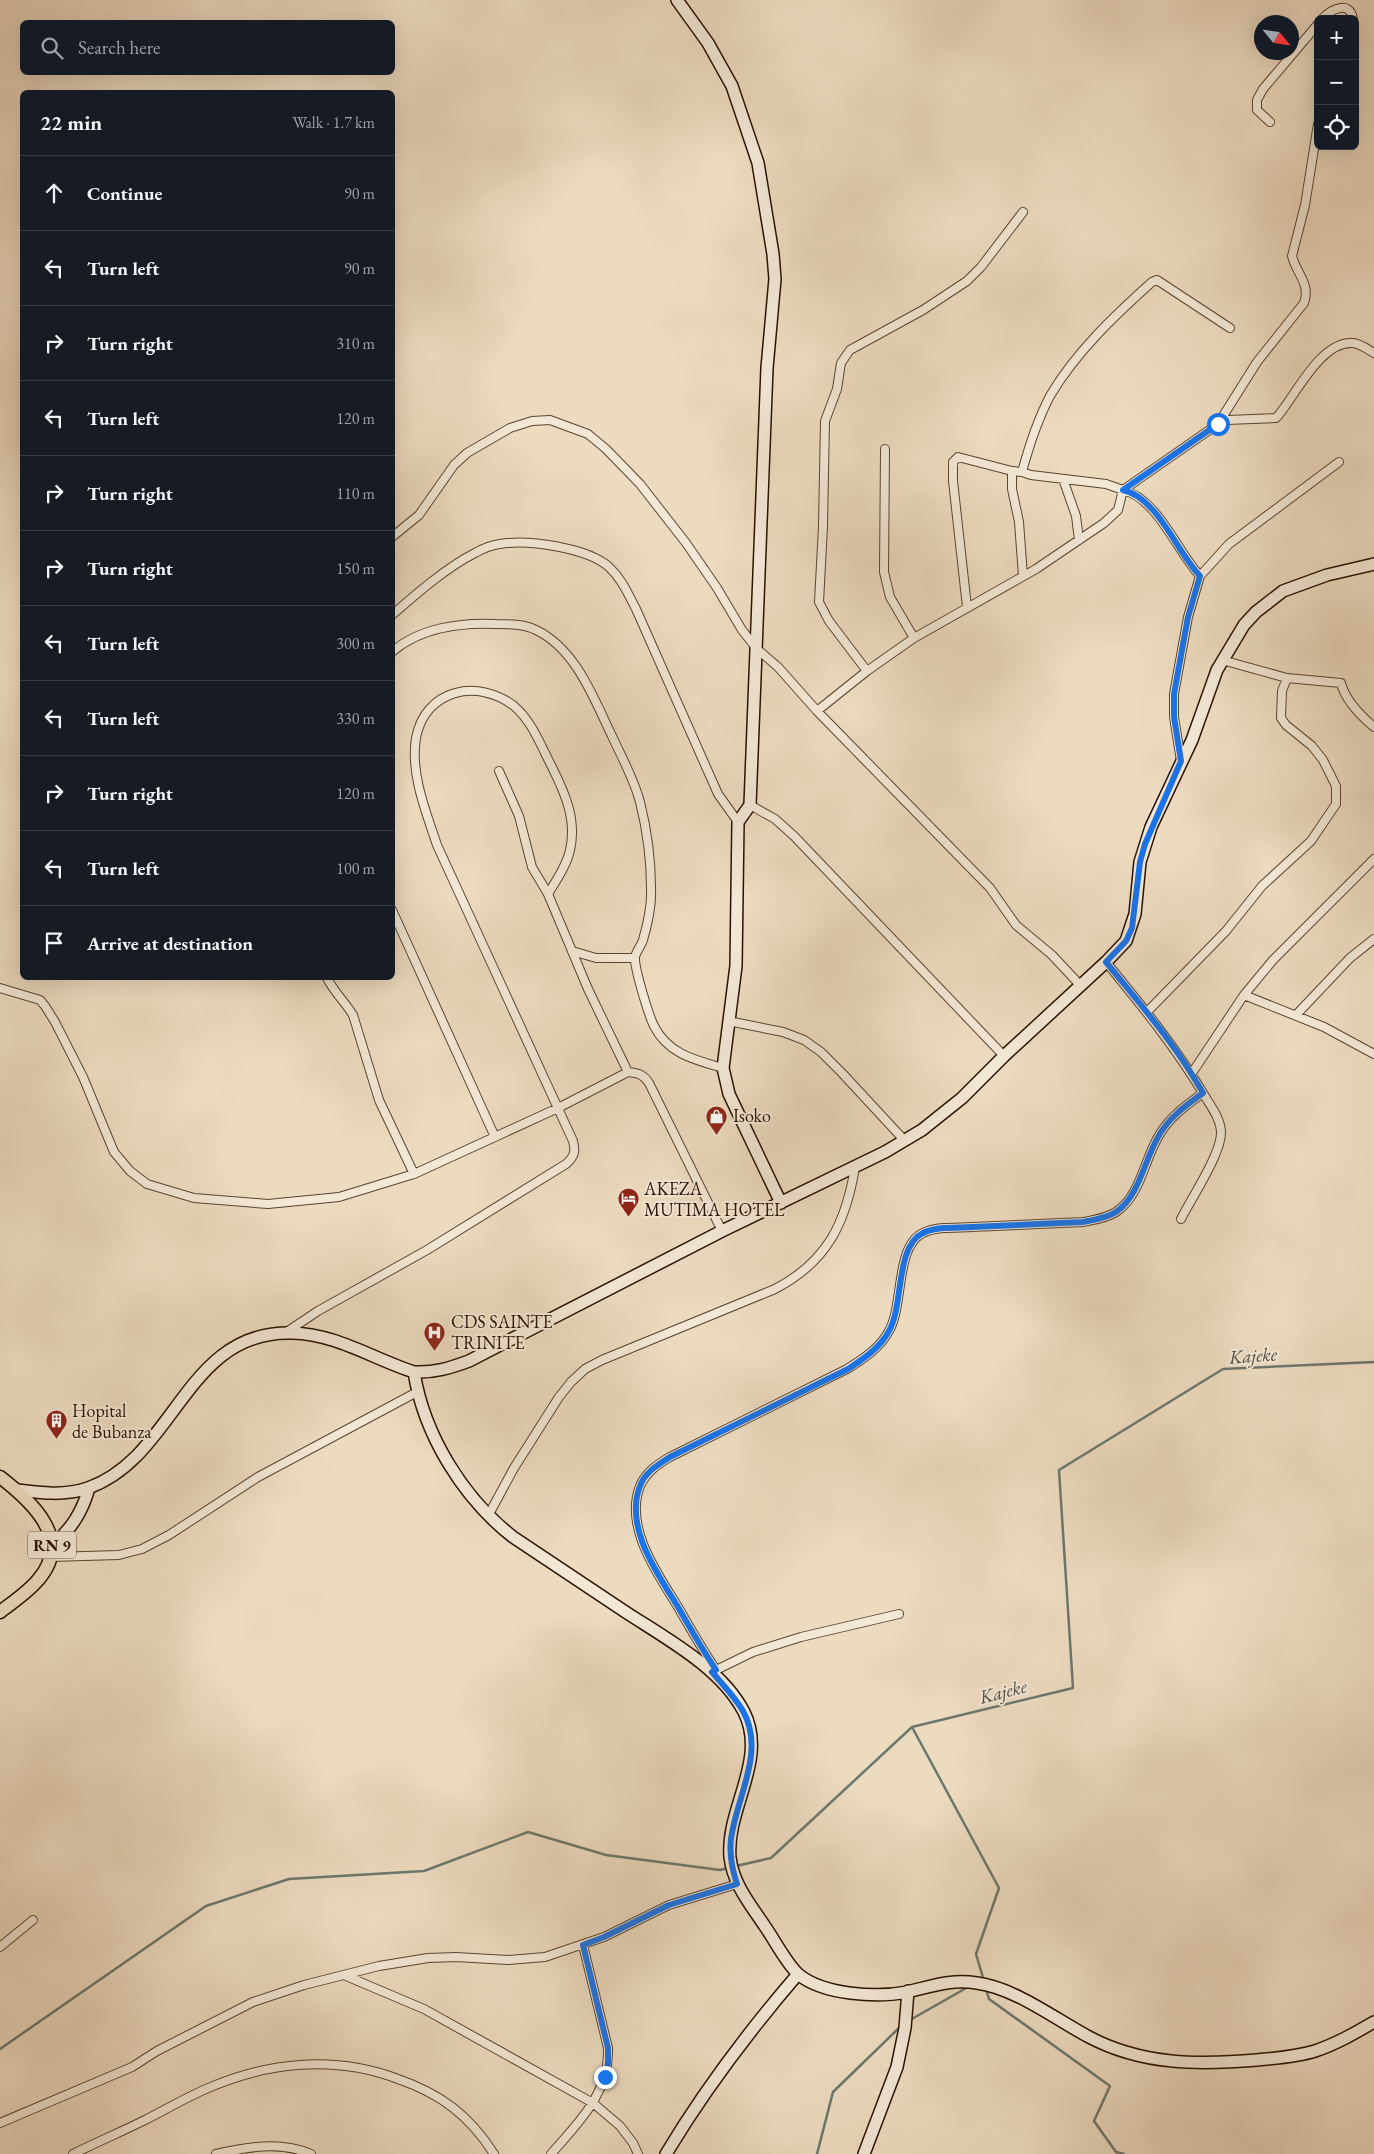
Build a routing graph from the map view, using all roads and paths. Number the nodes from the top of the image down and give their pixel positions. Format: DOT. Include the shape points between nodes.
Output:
graph roads {
  1 [pos="677,0"];
  2 [pos="1326,15"];
  3 [pos="1352,15"];
  4 [pos="1314,29"];
  5 [pos="1270,122"];
  6 [pos="1314,149"];
  7 [pos="1023,212"];
  8 [pos="1230,328"];
  9 [pos="1374,353"];
  10 [pos="1218,424"];
  11 [pos="884,449"];
  12 [pos="1339,462"];
  13 [pos="1012,471"];
  14 [pos="1022,472"];
  15 [pos="1063,479"];
  16 [pos="1123,490"];
  17 [pos="395,535"];
  18 [pos="1079,540"];
  19 [pos="1374,564"];
  20 [pos="1023,576"];
  21 [pos="1200,576"];
  22 [pos="967,607"];
  23 [pos="395,613"];
  24 [pos="914,638"];
  25 [pos="757,649"];
  26 [pos="395,650"];
  27 [pos="1222,660"];
  28 [pos="867,671"];
  29 [pos="1286,678"];
  30 [pos="817,711"];
  31 [pos="1374,727"];
  32 [pos="1181,761"];
  33 [pos="499,771"];
  34 [pos="750,804"];
  35 [pos="738,822"];
  36 [pos="1374,859"];
  37 [pos="548,894"];
  38 [pos="395,917"];
  39 [pos="1374,939"];
  40 [pos="572,951"];
  41 [pos="635,958"];
  42 [pos="1106,962"];
  43 [pos="329,980"];
  44 [pos="1080,985"];
  45 [pos="0,988"];
  46 [pos="1244,995"];
  47 [pos="1147,1012"];
  48 [pos="1296,1015"];
  49 [pos="728,1021"];
  50 [pos="1374,1054"];
  51 [pos="1004,1056"];
  52 [pos="723,1068"];
  53 [pos="628,1072"];
  54 [pos="1192,1073"];
  55 [pos="1203,1093"];
  56 [pos="558,1108"];
  57 [pos="495,1137"];
  58 [pos="905,1141"];
  59 [pos="856,1166"];
  60 [pos="414,1174"];
  61 [pos="781,1203"];
  62 [pos="1181,1219"];
  63 [pos="722,1231"];
  64 [pos="286,1333"];
  65 [pos="414,1372"];
  66 [pos="417,1392"];
  67 [pos="0,1476"];
  68 [pos="89,1488"];
  69 [pos="17,1490"];
  70 [pos="488,1516"];
  71 [pos="51,1552"];
  72 [pos="0,1612"];
  73 [pos="899,1614"];
  74 [pos="714,1671"];
  75 [pos="737,1884"];
  76 [pos="33,1920"];
  77 [pos="583,1945"];
  78 [pos="0,1947"];
  79 [pos="798,1974"];
  80 [pos="346,1976"];
  81 [pos="908,1992"];
  82 [pos="1374,2022"];
  83 [pos="593,2103"];
  84 [pos="0,2122"];
  85 [pos="73,2154"];
  86 [pos="216,2154"];
  87 [pos="311,2154"];
  88 [pos="494,2154"];
  89 [pos="550,2154"];
  90 [pos="638,2154"];
  91 [pos="666,2154"];
  92 [pos="864,2154"];
  1 -- 25 [label="street" via="708,42 735,94 758,163 773,254 775,279 767,368"];
  2 -- 3 [label="street" via="1339,7 1348,8"];
  4 -- 5 [label="street" via="1260,94 1257,110"];
  6 -- 10 [label="street" via="1292,256 1303,278 1304,303 1257,362"];
  7 -- 28 [label="street" via="968,281 850,350 842,363 837,389 825,421 819,602 829,621"];
  8 -- 14 [label="street" via="1157,280 1152,282 1091,340 1064,376 1050,397"];
  9 -- 10 [label="street" via="1357,344 1344,344 1317,363 1276,418 1227,420"];
  10 -- 16 [label="street"];
  11 -- 24 [label="street" via="884,572 890,597"];
  12 -- 21 [label="street" via="1229,544"];
  13 -- 14 [label="street"];
  13 -- 20 [label="street"];
  13 -- 22 [label="street" via="958,457 953,462 952,480"];
  14 -- 15 [label="street"];
  15 -- 16 [label="street" via="1106,484"];
  15 -- 18 [label="street" via="1076,516"];
  16 -- 18 [label="street" via="1115,513"];
  16 -- 21 [label="street" via="1147,502"];
  17 -- 25 [label="street" via="419,515 454,465 467,453 510,428 532,420 550,420 588,434 640,484 686,543"];
  18 -- 20 [label="street"];
  19 -- 27 [label="street" via="1327,575 1283,592 1244,625"];
  20 -- 22 [label="street"];
  21 -- 32 [label="street" via="1188,617 1174,694"];
  22 -- 24 [label="street"];
  23 -- 35 [label="street" via="456,564 498,544 524,542 549,545 608,566 621,581 636,609 718,794"];
  24 -- 28 [label="street"];
  25 -- 30 [label="street" via="778,667"];
  25 -- 34 [label="street"];
  26 -- 41 [label="street" via="441,628 487,623 536,630 568,657 594,698 630,775 646,829 652,889 649,918"];
  27 -- 29 [label="street"];
  27 -- 32 [label="street"];
  28 -- 30 [label="street"];
  29 -- 31 [label="street" via="1341,683 1355,708"];
  29 -- 47 [label="street" via="1281,718 1323,760 1336,786 1336,804 1311,841 1262,886 1226,931"];
  30 -- 44 [label="street" via="990,888 1016,925 1052,954"];
  32 -- 42 [label="street" via="1145,844 1132,928 1126,941"];
  33 -- 37 [label="street" via="519,816 532,867"];
  34 -- 35 [label="street"];
  34 -- 51 [label="street" via="794,836"];
  35 -- 49 [label="street" via="737,939 733,999"];
  36 -- 46 [label="street"];
  37 -- 40 [label="street"];
  37 -- 56 [label="street" via="570,851 570,808 527,720 513,706 478,691 444,696 430,707 420,722 416,738 415,761 427,816"];
  38 -- 57 [label="street"];
  39 -- 48 [label="street" via="1350,958"];
  40 -- 41 [label="street" via="596,958"];
  40 -- 53 [label="street"];
  41 -- 52 [label="street" via="654,1026 665,1043 678,1053"];
  42 -- 44 [label="street"];
  42 -- 47 [label="street"];
  43 -- 60 [label="street" via="353,1015 379,1100"];
  44 -- 51 [label="street"];
  45 -- 60 [label="street" via="40,1000 45,1006 83,1077 114,1152 130,1172 147,1184 194,1198 268,1204 339,1197"];
  46 -- 48 [label="street"];
  46 -- 54 [label="street"];
  47 -- 54 [label="street"];
  48 -- 50 [label="street"];
  49 -- 52 [label="street"];
  49 -- 58 [label="street" via="783,1032 804,1040 842,1073"];
  51 -- 58 [label="street" via="948,1110"];
  52 -- 61 [label="street" via="729,1094"];
  53 -- 56 [label="street"];
  53 -- 63 [label="street" via="638,1073 649,1083"];
  54 -- 55 [label="street"];
  55 -- 62 [label="street" via="1218,1119 1220,1141"];
  55 -- 74 [label="street" via="1168,1122 1157,1138 1138,1184 1116,1212 1083,1222 954,1228 923,1233 912,1242 906,1256 890,1330 866,1356 848,1369 670,1457 652,1469 641,1484 636,1502 642,1538 661,1579"];
  56 -- 57 [label="street"];
  56 -- 64 [label="street" via="575,1150 573,1158 566,1164"];
  57 -- 60 [label="street"];
  58 -- 59 [label="street"];
  59 -- 61 [label="street"];
  59 -- 70 [label="street" via="843,1217 825,1249 810,1267 775,1289 585,1369 559,1396"];
  61 -- 63 [label="street"];
  63 -- 65 [label="street" via="469,1360 446,1369"];
  64 -- 65 [label="street" via="329,1338"];
  64 -- 68 [label="street" via="254,1338 233,1347 212,1362 138,1455 109,1478"];
  65 -- 66 [label="street"];
  66 -- 70 [label="street" via="444,1454"];
  66 -- 71 [label="street" via="258,1478 142,1549 119,1555"];
  67 -- 69 [label="main road, RN 9"];
  68 -- 69 [label="street" via="54,1494"];
  68 -- 71 [label="street" via="80,1514"];
  69 -- 71 [label="main road, RN 9" via="40,1515 50,1535"];
  70 -- 74 [label="street" via="513,1537"];
  71 -- 72 [label="main road, RN 9" via="39,1580"];
  73 -- 74 [label="street" via="801,1637 753,1652"];
  74 -- 75 [label="street" via="744,1712 750,1731 748,1773 731,1840 730,1856"];
  75 -- 77 [label="street" via="669,1905"];
  75 -- 79 [label="street"];
  76 -- 78 [label="street"];
  77 -- 80 [label="street" via="537,1958 428,1958"];
  77 -- 83 [label="street" via="608,2048 605,2077"];
  79 -- 81 [label="street" via="839,1991"];
  79 -- 91 [label="street" via="726,2062"];
  80 -- 83 [label="street" via="432,2013"];
  80 -- 84 [label="street" via="304,1985 254,2002 132,2067"];
  81 -- 82 [label="street" via="954,1981 994,1987 1111,2048 1177,2062 1230,2062 1313,2052"];
  81 -- 92 [label="street" via="897,2067"];
  83 -- 89 [label="street"];
  83 -- 90 [label="street" via="620,2126"];
  85 -- 88 [label="street" via="232,2079 260,2070 326,2064 384,2073 437,2096 462,2113"];
  86 -- 87 [label="street" via="275,2146"];
}
